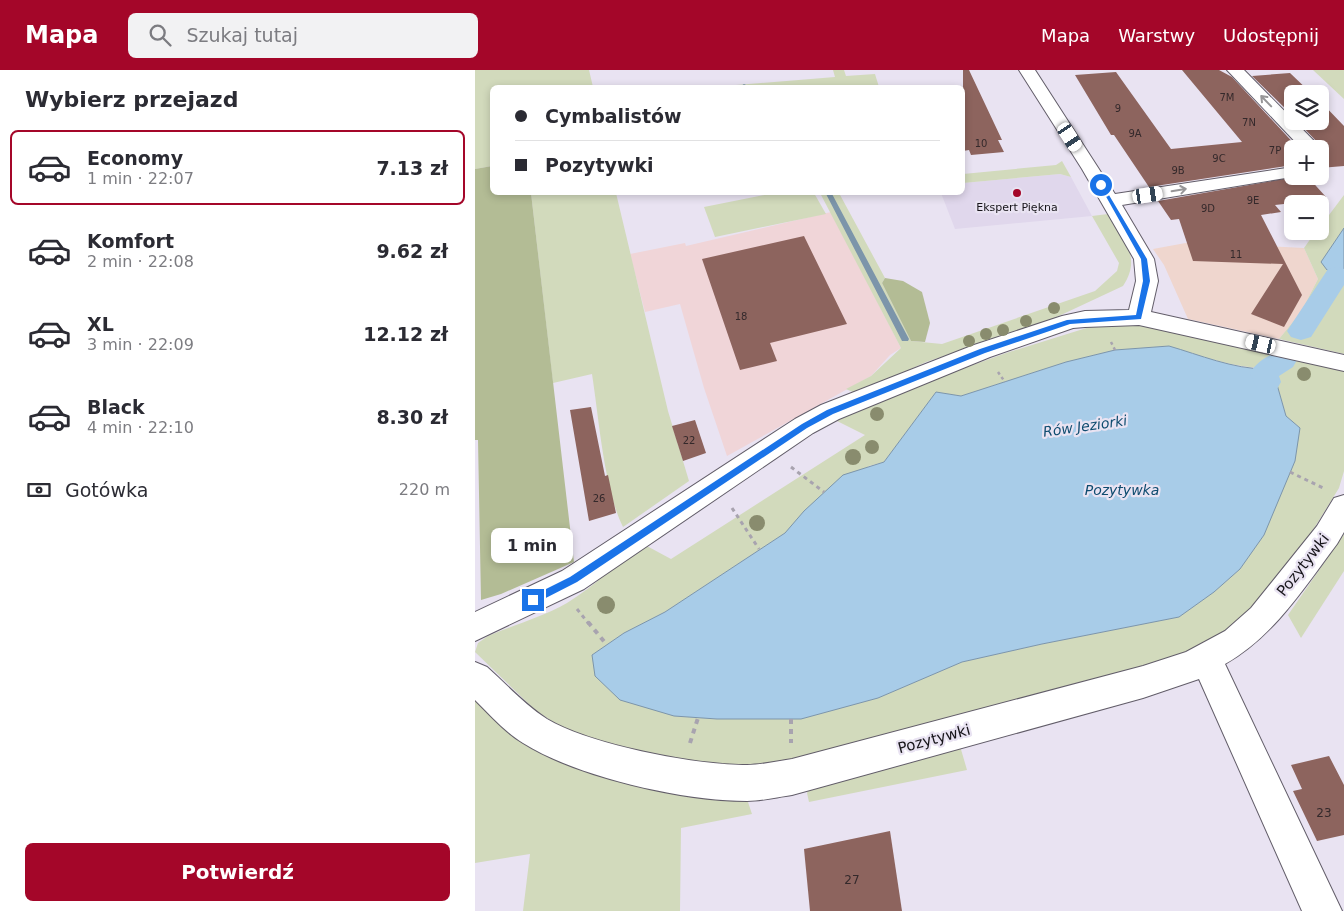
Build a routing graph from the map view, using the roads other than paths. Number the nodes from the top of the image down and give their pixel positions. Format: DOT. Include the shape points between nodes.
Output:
graph roads {
  1 [pos="1030,70"];
  2 [pos="1235,70"];
  3 [pos="1303,140"];
  4 [pos="1284,173"];
  5 [pos="1110,201"];
  6 [pos="1139,317"];
  7 [pos="1344,363"];
  8 [pos="1336,498"];
  9 [pos="475,627"];
  10 [pos="1206,658"];
  11 [pos="475,678"];
  12 [pos="1321,911"];
  1 -- 5 [label="street"];
  3 -- 2 [label="street, one-way"];
  5 -- 4 [label="street, one-way"];
  5 -- 6 [label="street" via="1144,259 1147,281"];
  6 -- 7 [label="street"];
  6 -- 9 [label="street" via="1070,322 982,351 830,412 573,580"];
  8 -- 10 [label="street, Pozytywki" via="1327,535 1262,618 1236,641"];
  10 -- 11 [label="street, Pozytywki" via="1168,675 1059,705 792,777 747,783 671,774 590,754 553,741 535,731"];
  10 -- 12 [label="street"];
}
